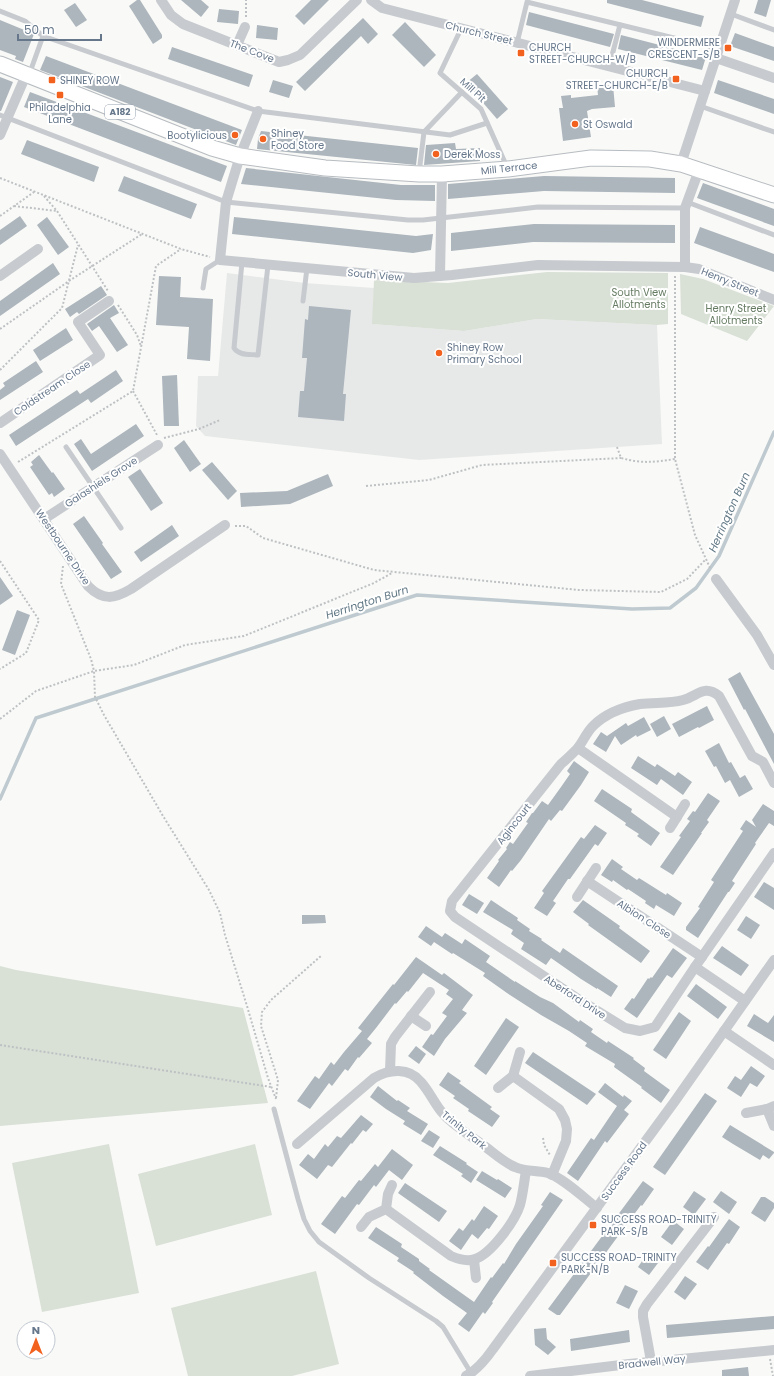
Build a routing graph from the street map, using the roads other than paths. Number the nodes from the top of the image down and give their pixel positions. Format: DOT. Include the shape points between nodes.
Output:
graph roads {
  1 [pos="161,0"];
  2 [pos="357,0"];
  3 [pos="371,0"];
  4 [pos="736,0"];
  5 [pos="0,11"];
  6 [pos="731,14"];
  7 [pos="620,25"];
  8 [pos="245,28"];
  9 [pos="461,29"];
  10 [pos="774,30"];
  11 [pos="43,36"];
  12 [pos="517,43"];
  13 [pos="237,45"];
  14 [pos="718,54"];
  15 [pos="0,64"];
  16 [pos="609,67"];
  17 [pos="27,75"];
  18 [pos="774,78"];
  19 [pos="705,91"];
  20 [pos="462,92"];
  21 [pos="700,106"];
  22 [pos="258,111"];
  23 [pos="4,116"];
  24 [pos="487,123"];
  25 [pos="424,132"];
  26 [pos="774,132"];
  27 [pos="0,135"];
  28 [pos="240,156"];
  29 [pos="681,164"];
  30 [pos="508,169"];
  31 [pos="699,170"];
  32 [pos="419,174"];
  33 [pos="442,174"];
  34 [pos="774,195"];
  35 [pos="226,202"];
  36 [pos="686,205"];
  37 [pos="442,218"];
  38 [pos="774,235"];
  39 [pos="38,250"];
  40 [pos="220,260"];
  41 [pos="242,262"];
  42 [pos="268,265"];
  43 [pos="680,267"];
  44 [pos="307,268"];
  45 [pos="0,276"];
  46 [pos="440,276"];
  47 [pos="203,288"];
  48 [pos="111,299"];
  49 [pos="304,300"];
  50 [pos="774,300"];
  51 [pos="0,424"];
  52 [pos="158,445"];
  53 [pos="66,447"];
  54 [pos="0,454"];
  55 [pos="93,487"];
  56 [pos="44,519"];
  57 [pos="225,526"];
  58 [pos="122,528"];
  59 [pos="716,579"];
  60 [pos="774,665"];
  61 [pos="578,748"];
  62 [pos="774,783"];
  63 [pos="685,804"];
  64 [pos="677,817"];
  65 [pos="670,828"];
  66 [pos="774,853"];
  67 [pos="770,867"];
  68 [pos="596,868"];
  69 [pos="587,882"];
  70 [pos="577,897"];
  71 [pos="452,901"];
  72 [pos="702,957"];
  73 [pos="774,960"];
  74 [pos="696,967"];
  75 [pos="430,992"];
  76 [pos="745,1001"];
  77 [pos="411,1016"];
  78 [pos="426,1026"];
  79 [pos="724,1031"];
  80 [pos="520,1052"];
  81 [pos="774,1065"];
  82 [pos="390,1071"];
  83 [pos="513,1076"];
  84 [pos="498,1088"];
  85 [pos="771,1107"];
  86 [pos="274,1109"];
  87 [pos="746,1112"];
  88 [pos="774,1126"];
  89 [pos="297,1144"];
  90 [pos="526,1171"];
  91 [pos="552,1175"];
  92 [pos="392,1185"];
  93 [pos="597,1208"];
  94 [pos="386,1209"];
  95 [pos="714,1218"];
  96 [pos="361,1228"];
  97 [pos="474,1260"];
  98 [pos="476,1278"];
  99 [pos="772,1350"];
  100 [pos="651,1362"];
  101 [pos="469,1375"];
  102 [pos="530,1376"];
  1 -- 13 [label="street, The Cove" via="171,15 183,24"];
  2 -- 13 [label="street, The Cove" via="300,55 288,60 278,62"];
  3 -- 9 [label="street, Church Street" via="382,8"];
  4 -- 6 [label="street"];
  5 -- 11 [label="lane" via="25,21"];
  6 -- 10 [label="lane"];
  6 -- 14 [label="street"];
  7 -- 12 [label="lane" via="527,2"];
  7 -- 14 [label="lane"];
  7 -- 16 [label="lane"];
  8 -- 13 [label="street"];
  9 -- 12 [label="street, Church Street"];
  9 -- 20 [label="lane, Mill Pit" via="440,73"];
  11 -- 17 [label="lane"];
  11 -- 22 [label="lane"];
  12 -- 16 [label="street, Church Street"];
  14 -- 18 [label="street"];
  14 -- 19 [label="street"];
  15 -- 17 [label="main road, A182"];
  16 -- 19 [label="street, Church Street"];
  17 -- 23 [label="street"];
  17 -- 28 [label="main road, A182" via="212,148"];
  19 -- 21 [label="street"];
  20 -- 24 [label="lane, Mill Pit" via="481,109"];
  20 -- 25 [label="lane"];
  21 -- 26 [label="lane"];
  21 -- 29 [label="street"];
  22 -- 25 [label="lane"];
  22 -- 28 [label="street"];
  23 -- 27 [label="street"];
  23 -- 35 [label="lane"];
  24 -- 25 [label="lane" via="450,135"];
  24 -- 30 [label="lane, Mill Pit"];
  25 -- 32 [label="lane"];
  28 -- 32 [label="main road, Mill Terrace / A182" via="325,168"];
  28 -- 35 [label="street"];
  29 -- 30 [label="main road, Mill Terrace / A182" via="650,159 591,158"];
  29 -- 31 [label="main road, Mill Terrace / A182"];
  30 -- 33 [label="main road, Mill Terrace / A182"];
  31 -- 34 [label="main road, Mill Terrace / A182"];
  31 -- 36 [label="street"];
  32 -- 33 [label="main road, Mill Terrace / A182"];
  33 -- 37 [label="street"];
  35 -- 37 [label="lane" via="408,220"];
  35 -- 40 [label="street"];
  36 -- 37 [label="lane" via="538,207"];
  36 -- 38 [label="lane"];
  36 -- 43 [label="street"];
  37 -- 46 [label="street"];
  39 -- 45 [label="street"];
  40 -- 41 [label="street, South View"];
  40 -- 47 [label="lane" via="206,269"];
  41 -- 42 [label="street, South View"];
  41 -- 42 [label="lane" via="234,348 240,353 258,355"];
  42 -- 44 [label="street, South View"];
  43 -- 46 [label="street, South View" via="538,265"];
  43 -- 50 [label="street, Henry Street" via="699,269"];
  44 -- 46 [label="street, South View" via="414,278"];
  44 -- 49 [label="lane"];
  48 -- 51 [label="street, Coldstream Close" via="78,322 100,355"];
  52 -- 55 [label="street, Galashiels Grove"];
  53 -- 55 [label="lane"];
  54 -- 56 [label="street, Westbourne Drive"];
  55 -- 56 [label="street, Galashiels Grove"];
  55 -- 58 [label="lane"];
  56 -- 57 [label="street, Westbourne Drive" via="88,586 104,597 113,597 131,589"];
  59 -- 60 [label="street" via="757,635"];
  61 -- 62 [label="street, Agincourt" via="592,727 602,718 626,707 666,703 707,690 713,691 719,696 752,756 762,762"];
  61 -- 64 [label="street"];
  61 -- 71 [label="street, Agincourt" via="562,764"];
  63 -- 64 [label="street"];
  64 -- 65 [label="street"];
  66 -- 67 [label="street, Aberford Drive"];
  67 -- 72 [label="street, Aberford Drive"];
  68 -- 69 [label="street"];
  69 -- 70 [label="street"];
  69 -- 72 [label="street, Albion Close"];
  71 -- 74 [label="street, Aberford Drive" via="450,911 455,917 625,1028 640,1031 655,1027"];
  72 -- 74 [label="street, Aberford Drive"];
  73 -- 76 [label="street, Success Road"];
  74 -- 76 [label="street"];
  75 -- 77 [label="street"];
  76 -- 79 [label="street, Success Road"];
  77 -- 78 [label="street"];
  77 -- 82 [label="street" via="391,1044"];
  79 -- 81 [label="street"];
  79 -- 93 [label="street, Success Road"];
  80 -- 83 [label="street"];
  82 -- 89 [label="street" via="374,1078"];
  82 -- 90 [label="street, Trinity Park" via="399,1071 415,1077 451,1122 504,1161"];
  83 -- 84 [label="street"];
  83 -- 91 [label="street" via="559,1109 565,1120 566,1141"];
  85 -- 87 [label="street"];
  85 -- 88 [label="street"];
  86 -- 101 [label="lane" via="298,1199 310,1231 319,1242 369,1278 436,1321 443,1328"];
  90 -- 91 [label="street, Trinity Park" via="546,1172"];
  90 -- 97 [label="street" via="520,1206 514,1218 494,1246"];
  91 -- 93 [label="street, Trinity Park"];
  92 -- 94 [label="street"];
  93 -- 101 [label="street, Success Road" via="484,1362"];
  94 -- 96 [label="street" via="369,1217"];
  94 -- 97 [label="street" via="451,1256 462,1260"];
  95 -- 100 [label="street" via="647,1304 643,1317"];
  97 -- 98 [label="street"];
  99 -- 100 [label="street, Bradwell Way"];
  100 -- 102 [label="street, Bradwell Way"];
}
